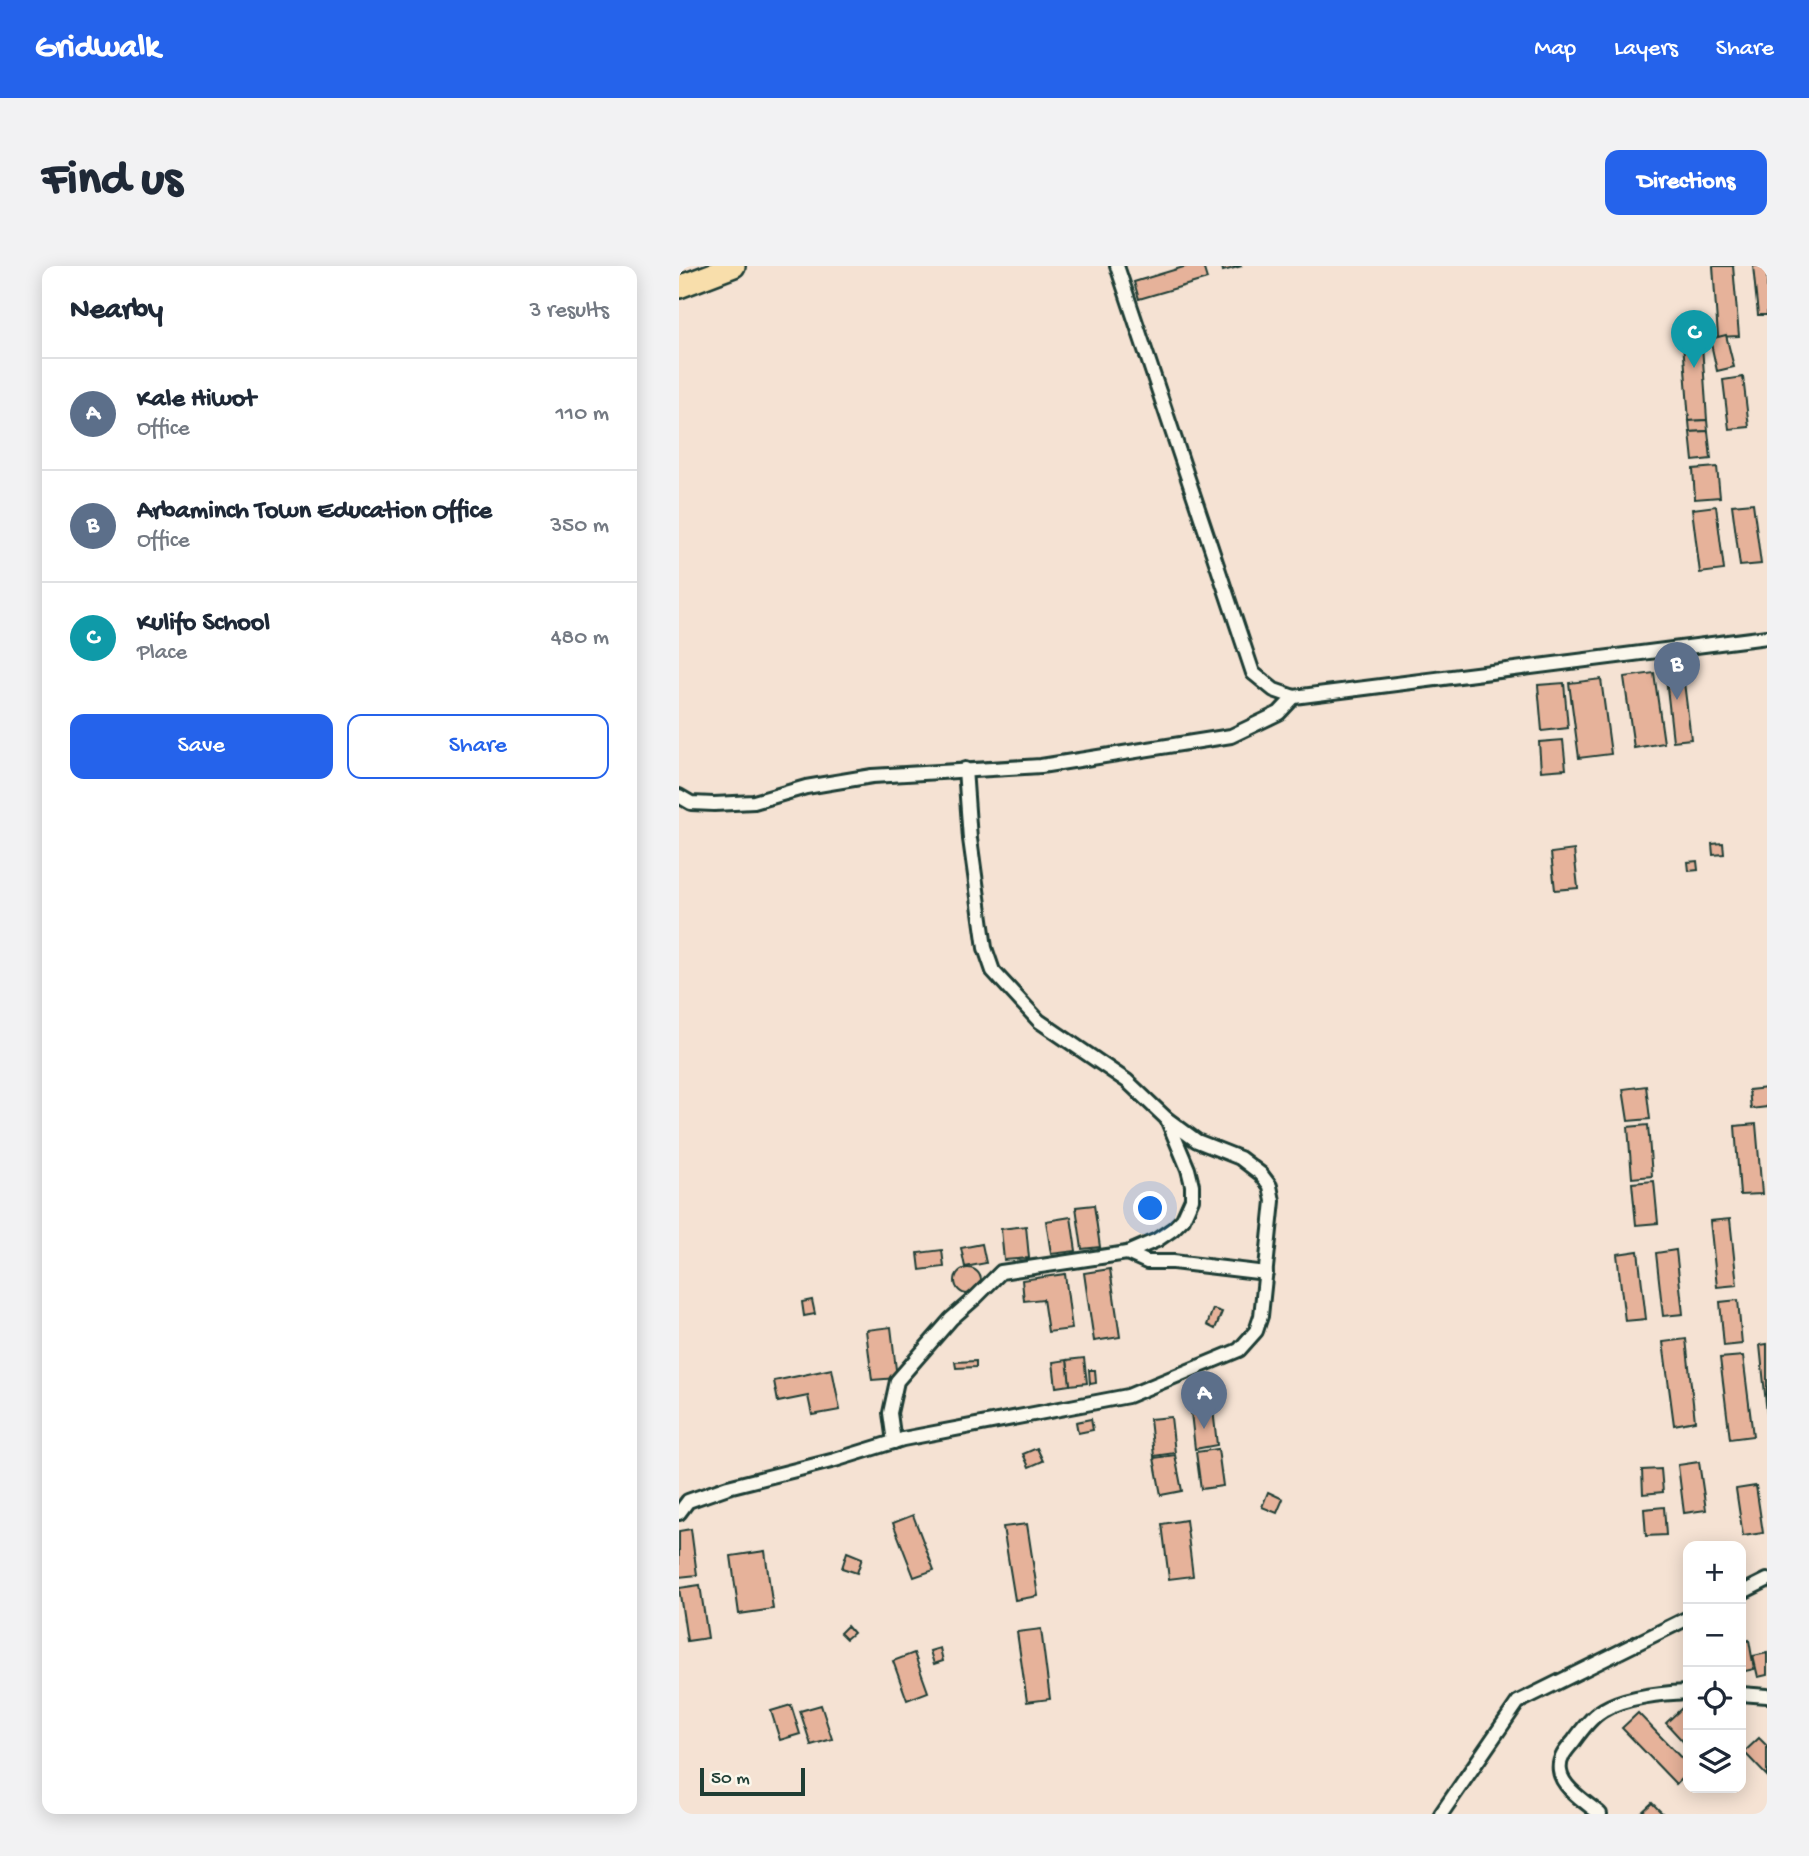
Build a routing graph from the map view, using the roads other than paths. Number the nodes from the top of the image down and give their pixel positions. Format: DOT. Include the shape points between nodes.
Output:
graph roads {
  1 [pos="734,266"];
  2 [pos="1117,266"];
  3 [pos="679,287"];
  4 [pos="1767,637"];
  5 [pos="1294,697"];
  6 [pos="965,769"];
  7 [pos="679,796"];
  8 [pos="1167,1119"];
  9 [pos="1127,1253"];
  10 [pos="1266,1273"];
  11 [pos="894,1442"];
  12 [pos="683,1501"];
  13 [pos="679,1513"];
  14 [pos="1767,1580"];
  15 [pos="1746,1590"];
  16 [pos="1683,1620"];
  17 [pos="1683,1692"];
  18 [pos="1746,1694"];
  19 [pos="1767,1696"];
  20 [pos="1441,1814"];
  21 [pos="1600,1814"];
  1 -- 3 [label="highway"];
  2 -- 5 [label="street" via="1253,673 1274,690"];
  4 -- 5 [label="street"];
  5 -- 6 [label="street" via="1279,713 1231,736 1041,766"];
  6 -- 7 [label="street" via="871,776 754,802 691,803"];
  6 -- 8 [label="street" via="985,948 993,971 1039,1021 1127,1081"];
  8 -- 9 [label="street" via="1188,1169 1192,1199 1173,1229"];
  8 -- 10 [label="street" via="1197,1141 1240,1158 1270,1186 1273,1201"];
  9 -- 10 [label="street" via="1147,1262"];
  9 -- 11 [label="street" via="1001,1272 951,1319 897,1381 890,1413"];
  10 -- 11 [label="street" via="1261,1317 1256,1331 1239,1350 1128,1396"];
  11 -- 12 [label="street"];
  12 -- 13 [label="street"];
  14 -- 15 [label="street"];
  16 -- 20 [label="street" via="1518,1702"];
  17 -- 21 [label="street" via="1602,1710 1562,1756 1559,1770 1563,1780"];
  18 -- 19 [label="street"];
}
